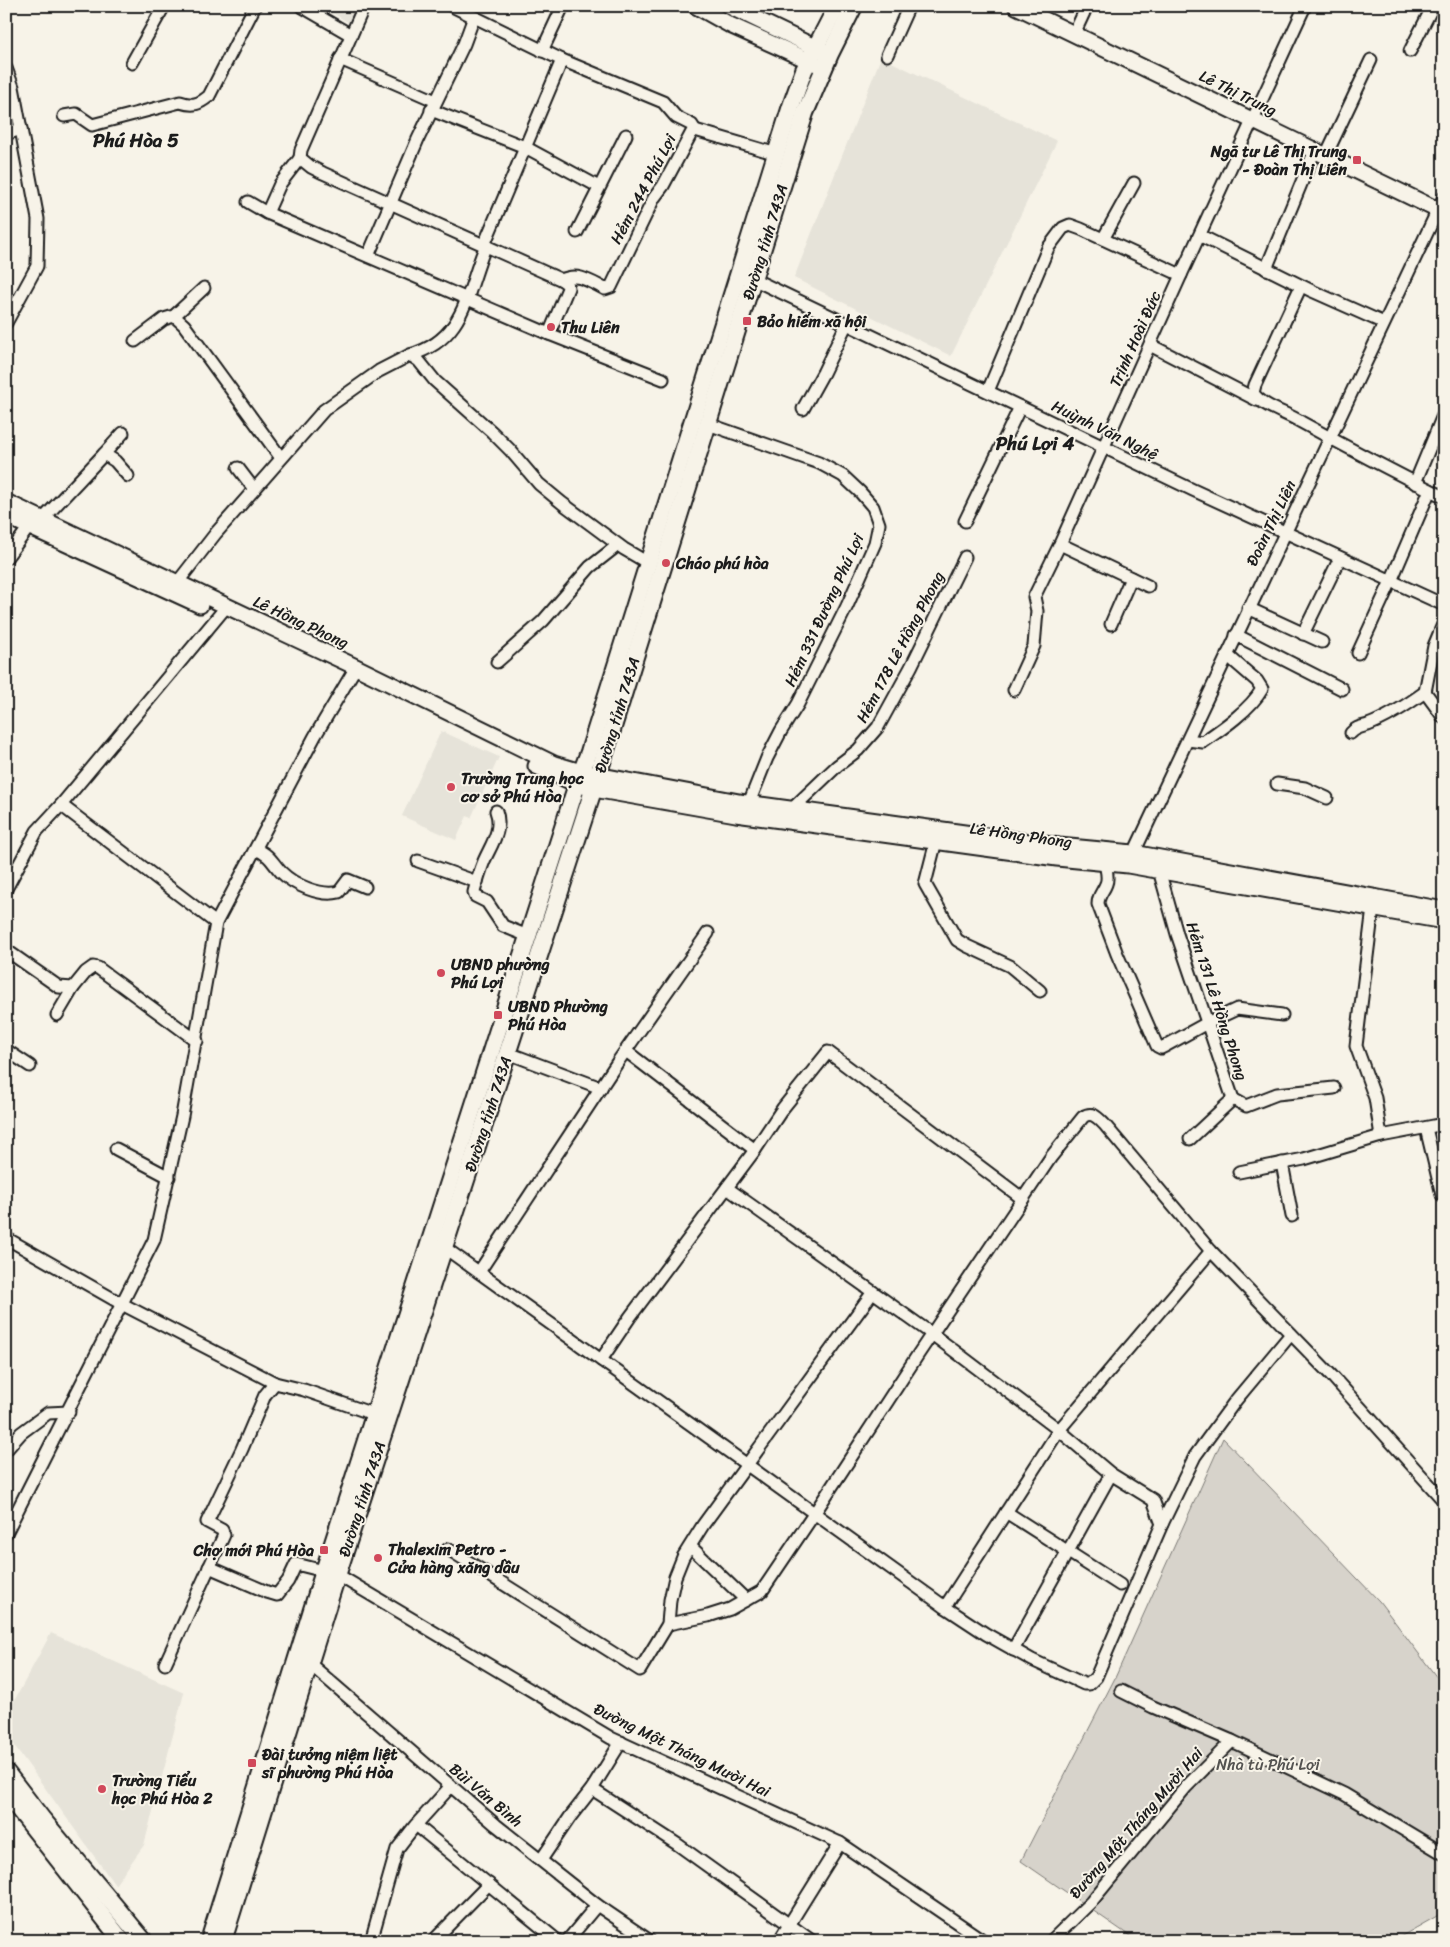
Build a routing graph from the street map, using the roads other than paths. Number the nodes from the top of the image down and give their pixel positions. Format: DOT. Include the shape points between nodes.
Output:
graph roads {
  1 [pos="164,6"];
  2 [pos="255,6"];
  3 [pos="301,6"];
  4 [pos="364,6"];
  5 [pos="452,6"];
  6 [pos="563,6"];
  7 [pos="696,6"];
  8 [pos="729,6"];
  9 [pos="838,6"];
  10 [pos="854,6"];
  11 [pos="909,6"];
  12 [pos="1016,6"];
  13 [pos="1087,6"];
  14 [pos="1306,6"];
  15 [pos="1432,6"];
  16 [pos="474,17"];
  17 [pos="1074,34"];
  18 [pos="351,35"];
  19 [pos="542,51"];
  20 [pos="1410,52"];
  21 [pos="887,55"];
  22 [pos="820,57"];
  23 [pos="340,59"];
  24 [pos="562,60"];
  25 [pos="1371,60"];
  26 [pos="132,63"];
  27 [pos="6,68"];
  28 [pos="434,106"];
  29 [pos="64,116"];
  30 [pos="1254,120"];
  31 [pos="21,129"];
  32 [pos="695,130"];
  33 [pos="6,134"];
  34 [pos="626,135"];
  35 [pos="525,147"];
  36 [pos="1321,153"];
  37 [pos="777,154"];
  38 [pos="300,158"];
  39 [pos="1134,184"];
  40 [pos="600,187"];
  41 [pos="248,202"];
  42 [pos="391,203"];
  43 [pos="1442,207"];
  44 [pos="267,213"];
  45 [pos="577,232"];
  46 [pos="1201,236"];
  47 [pos="1103,239"];
  48 [pos="484,245"];
  49 [pos="368,256"];
  50 [pos="1266,269"];
  51 [pos="1181,275"];
  52 [pos="747,276"];
  53 [pos="562,280"];
  54 [pos="1301,286"];
  55 [pos="204,288"];
  56 [pos="467,298"];
  57 [pos="174,316"];
  58 [pos="6,322"];
  59 [pos="846,323"];
  60 [pos="1384,323"];
  61 [pos="549,334"];
  62 [pos="135,341"];
  63 [pos="1150,345"];
  64 [pos="410,355"];
  65 [pos="663,380"];
  66 [pos="988,391"];
  67 [pos="1258,400"];
  68 [pos="1020,407"];
  69 [pos="803,408"];
  70 [pos="1444,412"];
  71 [pos="708,424"];
  72 [pos="123,433"];
  73 [pos="1330,439"];
  74 [pos="1104,448"];
  75 [pos="104,454"];
  76 [pos="281,458"];
  77 [pos="238,468"];
  78 [pos="128,476"];
  79 [pos="1415,483"];
  80 [pos="254,489"];
  81 [pos="1430,490"];
  82 [pos="1444,497"];
  83 [pos="6,502"];
  84 [pos="6,516"];
  85 [pos="43,520"];
  86 [pos="965,521"];
  87 [pos="29,526"];
  88 [pos="1284,532"];
  89 [pos="1060,544"];
  90 [pos="618,545"];
  91 [pos="965,557"];
  92 [pos="6,558"];
  93 [pos="1340,558"];
  94 [pos="648,563"];
  95 [pos="1132,578"];
  96 [pos="1391,581"];
  97 [pos="177,583"];
  98 [pos="1148,586"];
  99 [pos="1444,605"];
  100 [pos="1248,608"];
  101 [pos="222,611"];
  102 [pos="1444,622"];
  103 [pos="1111,624"];
  104 [pos="1303,634"];
  105 [pos="1236,635"];
  106 [pos="1322,642"];
  107 [pos="1358,653"];
  108 [pos="1227,655"];
  109 [pos="497,662"];
  110 [pos="353,672"];
  111 [pos="1342,689"];
  112 [pos="1014,690"];
  113 [pos="1425,692"];
  114 [pos="1444,718"];
  115 [pos="1351,733"];
  116 [pos="1188,740"];
  117 [pos="579,778"];
  118 [pos="596,782"];
  119 [pos="1278,784"];
  120 [pos="1327,798"];
  121 [pos="749,803"];
  122 [pos="61,805"];
  123 [pos="792,809"];
  124 [pos="496,811"];
  125 [pos="936,841"];
  126 [pos="256,849"];
  127 [pos="1130,859"];
  128 [pos="418,861"];
  129 [pos="1105,863"];
  130 [pos="1159,870"];
  131 [pos="477,882"];
  132 [pos="365,887"];
  133 [pos="6,889"];
  134 [pos="1373,908"];
  135 [pos="1444,910"];
  136 [pos="1444,921"];
  137 [pos="216,923"];
  138 [pos="708,933"];
  139 [pos="528,936"];
  140 [pos="6,950"];
  141 [pos="73,988"];
  142 [pos="1040,991"];
  143 [pos="519,994"];
  144 [pos="57,1015"];
  145 [pos="1282,1015"];
  146 [pos="1206,1023"];
  147 [pos="197,1042"];
  148 [pos="6,1050"];
  149 [pos="626,1051"];
  150 [pos="508,1052"];
  151 [pos="30,1066"];
  152 [pos="601,1088"];
  153 [pos="1334,1088"];
  154 [pos="1233,1099"];
  155 [pos="478,1120"];
  156 [pos="1444,1124"];
  157 [pos="1426,1128"];
  158 [pos="1381,1136"];
  159 [pos="1190,1139"];
  160 [pos="116,1149"];
  161 [pos="756,1150"];
  162 [pos="1282,1164"];
  163 [pos="1239,1172"];
  164 [pos="169,1177"];
  165 [pos="727,1188"];
  166 [pos="1442,1195"];
  167 [pos="1023,1199"];
  168 [pos="1292,1216"];
  169 [pos="6,1238"];
  170 [pos="438,1245"];
  171 [pos="1211,1251"];
  172 [pos="479,1272"];
  173 [pos="873,1292"];
  174 [pos="122,1304"];
  175 [pos="932,1334"];
  176 [pos="1291,1334"];
  177 [pos="601,1360"];
  178 [pos="275,1384"];
  179 [pos="68,1412"];
  180 [pos="382,1417"];
  181 [pos="1059,1430"];
  182 [pos="6,1450"];
  183 [pos="748,1466"];
  184 [pos="1111,1474"];
  185 [pos="1444,1501"];
  186 [pos="1006,1512"];
  187 [pos="814,1514"];
  188 [pos="1162,1524"];
  189 [pos="6,1533"];
  190 [pos="691,1547"];
  191 [pos="448,1550"];
  192 [pos="1068,1551"];
  193 [pos="209,1566"];
  194 [pos="331,1573"];
  195 [pos="1120,1584"];
  196 [pos="746,1600"];
  197 [pos="945,1607"];
  198 [pos="668,1624"];
  199 [pos="1013,1650"];
  200 [pos="303,1662"];
  201 [pos="165,1664"];
  202 [pos="1121,1691"];
  203 [pos="1232,1741"];
  204 [pos="620,1742"];
  205 [pos="6,1772"];
  206 [pos="451,1786"];
  207 [pos="592,1789"];
  208 [pos="6,1793"];
  209 [pos="38,1824"];
  210 [pos="416,1825"];
  211 [pos="840,1843"];
  212 [pos="1439,1851"];
  213 [pos="541,1860"];
  214 [pos="488,1884"];
  215 [pos="597,1905"];
  216 [pos="790,1924"];
  217 [pos="122,1941"];
  218 [pos="144,1941"];
  219 [pos="210,1941"];
  220 [pos="223,1941"];
  221 [pos="371,1941"];
  222 [pos="433,1941"];
  223 [pos="558,1941"];
  224 [pos="567,1941"];
  225 [pos="650,1941"];
  226 [pos="779,1941"];
  227 [pos="812,1941"];
  228 [pos="984,1941"];
  229 [pos="1051,1941"];
  1 -- 26 [label="street"];
  2 -- 29 [label="street" via="209,96 200,104 180,102 92,125 76,114"];
  3 -- 18 [label="street"];
  4 -- 18 [label="street"];
  5 -- 16 [label="street"];
  6 -- 19 [label="street"];
  7 -- 22 [label="street" via="730,25"];
  8 -- 22 [label="street"];
  9 -- 22 [label="main road, Đường tỉnh 743A"];
  10 -- 22 [label="main road, Đường tỉnh 743A"];
  11 -- 21 [label="street"];
  12 -- 17 [label="street, Lê Thị Trung"];
  13 -- 17 [label="street"];
  14 -- 30 [label="street, Trịnh Hoài Đức"];
  15 -- 20 [label="street"];
  16 -- 19 [label="street"];
  16 -- 28 [label="street"];
  17 -- 30 [label="street, Lê Thị Trung"];
  18 -- 23 [label="street"];
  19 -- 24 [label="street"];
  22 -- 37 [label="main road, Đường tỉnh 743A" via="791,106"];
  22 -- 52 [label="main road, Đường tỉnh 743A" via="805,113"];
  23 -- 28 [label="street"];
  23 -- 38 [label="street"];
  24 -- 32 [label="street" via="663,102 676,117"];
  24 -- 35 [label="street"];
  25 -- 36 [label="street"];
  27 -- 31 [label="street"];
  28 -- 35 [label="street"];
  28 -- 42 [label="street"];
  30 -- 36 [label="street, Lê Thị Trung"];
  30 -- 46 [label="street, Trịnh Hoài Đức"];
  31 -- 33 [label="street"];
  31 -- 58 [label="street" via="38,218 37,266"];
  32 -- 37 [label="street, Hẻm 244 Phú Lợi"];
  32 -- 53 [label="street, Hẻm 244 Phú Lợi" via="686,140 654,198 611,287 605,289 571,276"];
  34 -- 40 [label="street"];
  35 -- 40 [label="street"];
  35 -- 48 [label="street"];
  36 -- 43 [label="street, Lê Thị Trung"];
  36 -- 50 [label="street"];
  37 -- 52 [label="main road, Đường tỉnh 743A"];
  38 -- 42 [label="street" via="311,167"];
  38 -- 44 [label="street" via="280,184"];
  39 -- 47 [label="street"];
  40 -- 45 [label="street"];
  41 -- 44 [label="street"];
  42 -- 48 [label="street"];
  42 -- 49 [label="street"];
  43 -- 60 [label="street, Đoàn Thị Liên"];
  44 -- 49 [label="street"];
  46 -- 50 [label="street"];
  46 -- 51 [label="street, Trịnh Hoài Đức"];
  47 -- 51 [label="street"];
  47 -- 66 [label="street" via="1070,225 1063,228 1048,248"];
  48 -- 53 [label="street"];
  48 -- 56 [label="street"];
  49 -- 56 [label="street"];
  50 -- 54 [label="street"];
  51 -- 63 [label="street, Trịnh Hoài Đức"];
  52 -- 59 [label="street, Huỳnh Văn Nghệ"];
  52 -- 71 [label="main road, Đường tỉnh 743A"];
  52 -- 94 [label="main road, Đường tỉnh 743A"];
  53 -- 61 [label="street" via="568,288"];
  54 -- 60 [label="street"];
  54 -- 67 [label="street" via="1255,385 1253,393"];
  55 -- 57 [label="street"];
  56 -- 61 [label="street"];
  56 -- 64 [label="street" via="454,326 424,351"];
  57 -- 62 [label="street" via="164,319"];
  57 -- 76 [label="street" via="184,325"];
  59 -- 66 [label="street, Huỳnh Văn Nghệ"];
  59 -- 69 [label="street"];
  60 -- 73 [label="street, Đoàn Thị Liên"];
  61 -- 65 [label="street"];
  63 -- 67 [label="street"];
  63 -- 74 [label="street, Trịnh Hoài Đức"];
  64 -- 76 [label="street" via="373,375 324,410"];
  64 -- 90 [label="street" via="498,438 539,484"];
  66 -- 68 [label="street, Huỳnh Văn Nghệ"];
  67 -- 73 [label="street"];
  68 -- 74 [label="street, Huỳnh Văn Nghệ"];
  68 -- 86 [label="street"];
  70 -- 79 [label="street"];
  71 -- 118 [label="main road, Đường tỉnh 743A"];
  71 -- 121 [label="street, Hẻm 331 Đường Phú Lợi" via="819,463 843,476 873,507 879,524 875,543 847,606 767,758"];
  72 -- 75 [label="street"];
  73 -- 79 [label="street"];
  73 -- 88 [label="street, Đoàn Thị Liên"];
  74 -- 88 [label="street, Huỳnh Văn Nghệ"];
  74 -- 89 [label="street, Trịnh Hoài Đức"];
  75 -- 78 [label="street"];
  75 -- 85 [label="street"];
  76 -- 80 [label="street"];
  77 -- 80 [label="street"];
  79 -- 81 [label="street"];
  80 -- 97 [label="street"];
  81 -- 82 [label="street"];
  81 -- 96 [label="street"];
  83 -- 85 [label="street, Lê Hồng Phong"];
  84 -- 87 [label="street, Lê Hồng Phong"];
  85 -- 97 [label="street, Lê Hồng Phong"];
  87 -- 92 [label="street"];
  87 -- 101 [label="street, Lê Hồng Phong"];
  88 -- 93 [label="street, Huỳnh Văn Nghệ"];
  88 -- 100 [label="street, Đoàn Thị Liên"];
  89 -- 95 [label="street"];
  89 -- 112 [label="street, Trịnh Hoài Đức" via="1034,597 1037,611 1034,646"];
  90 -- 94 [label="street"];
  90 -- 109 [label="street" via="590,567 542,621"];
  91 -- 123 [label="street, Hẻm 178 Lê Hồng Phong" via="878,727 858,750"];
  93 -- 96 [label="street, Huỳnh Văn Nghệ"];
  93 -- 104 [label="street"];
  94 -- 117 [label="main road, Đường tỉnh 743A"];
  95 -- 98 [label="street"];
  95 -- 103 [label="street"];
  96 -- 99 [label="street, Huỳnh Văn Nghệ"];
  96 -- 107 [label="street"];
  97 -- 101 [label="street, Lê Hồng Phong"];
  100 -- 104 [label="street"];
  100 -- 105 [label="street, Đoàn Thị Liên"];
  101 -- 110 [label="street, Lê Hồng Phong"];
  101 -- 122 [label="street"];
  102 -- 113 [label="street" via="1434,646"];
  104 -- 106 [label="street"];
  105 -- 108 [label="street, Đoàn Thị Liên"];
  105 -- 111 [label="street"];
  108 -- 116 [label="street, Đoàn Thị Liên"];
  108 -- 116 [label="street" via="1262,689 1220,731 1203,742"];
  110 -- 117 [label="street, Lê Hồng Phong" via="557,777"];
  110 -- 126 [label="street" via="314,736"];
  113 -- 114 [label="street"];
  113 -- 115 [label="street" via="1405,707 1368,725 1354,728"];
  116 -- 127 [label="street, Đoàn Thị Liên"];
  117 -- 118 [label="street, Lê Hồng Phong"];
  117 -- 139 [label="main road, Đường tỉnh 743A"];
  118 -- 121 [label="street, Lê Hồng Phong"];
  118 -- 125 [label="street, Lê Hồng Phong" via="736,814"];
  118 -- 143 [label="main road, Đường tỉnh 743A"];
  119 -- 120 [label="street" via="1305,788"];
  121 -- 123 [label="street, Lê Hồng Phong"];
  122 -- 133 [label="street" via="37,831"];
  122 -- 137 [label="street"];
  123 -- 127 [label="street, Lê Hồng Phong"];
  124 -- 131 [label="street" via="499,818 496,836"];
  125 -- 129 [label="street, Lê Hồng Phong"];
  125 -- 142 [label="street" via="925,884 957,940 1010,966"];
  126 -- 132 [label="street" via="268,856 290,879 316,891 339,892 348,880"];
  126 -- 137 [label="street"];
  127 -- 129 [label="street, Lê Hồng Phong"];
  127 -- 130 [label="street, Lê Hồng Phong"];
  127 -- 135 [label="street, Lê Hồng Phong"];
  128 -- 131 [label="street"];
  129 -- 146 [label="street" via="1108,875 1098,904 1157,1046 1167,1045"];
  130 -- 134 [label="street, Lê Hồng Phong"];
  130 -- 146 [label="street, Hẻm 131 Lê Hồng Phong"];
  131 -- 139 [label="street" via="475,896 487,902 503,926"];
  134 -- 136 [label="street, Lê Hồng Phong"];
  134 -- 158 [label="street" via="1356,1046 1375,1098"];
  137 -- 147 [label="street"];
  138 -- 149 [label="street"];
  139 -- 143 [label="main road, Đường tỉnh 743A"];
  140 -- 141 [label="street" via="60,987"];
  141 -- 144 [label="street"];
  141 -- 147 [label="street" via="92,967 98,968"];
  143 -- 150 [label="main road, Đường tỉnh 743A"];
  143 -- 155 [label="main road, Đường tỉnh 743A"];
  145 -- 146 [label="street" via="1237,1009"];
  146 -- 154 [label="street, Hẻm 131 Lê Hồng Phong"];
  147 -- 164 [label="street"];
  148 -- 151 [label="street"];
  149 -- 152 [label="street"];
  149 -- 161 [label="street"];
  150 -- 152 [label="street"];
  150 -- 155 [label="main road, Đường tỉnh 743A"];
  152 -- 172 [label="street"];
  153 -- 154 [label="street, Hẻm 131 Lê Hồng Phong" via="1277,1094 1246,1106"];
  154 -- 159 [label="street"];
  155 -- 170 [label="main road, Đường tỉnh 743A"];
  156 -- 157 [label="street"];
  157 -- 158 [label="street"];
  157 -- 166 [label="street"];
  158 -- 162 [label="street"];
  160 -- 164 [label="street"];
  161 -- 165 [label="street"];
  161 -- 167 [label="street" via="783,1108 828,1052"];
  162 -- 163 [label="street"];
  162 -- 168 [label="street"];
  164 -- 174 [label="street" via="154,1240"];
  165 -- 173 [label="street"];
  165 -- 177 [label="street"];
  167 -- 171 [label="street" via="1083,1117 1092,1114 1104,1124"];
  167 -- 175 [label="street"];
  169 -- 174 [label="street"];
  170 -- 172 [label="street"];
  170 -- 180 [label="main road, Đường tỉnh 743A"];
  171 -- 176 [label="street"];
  171 -- 181 [label="street"];
  172 -- 177 [label="street"];
  173 -- 175 [label="street"];
  173 -- 183 [label="street"];
  174 -- 178 [label="street"];
  174 -- 179 [label="street"];
  175 -- 181 [label="street"];
  175 -- 187 [label="street"];
  176 -- 185 [label="street"];
  176 -- 188 [label="street" via="1195,1456"];
  177 -- 183 [label="street"];
  178 -- 180 [label="street" via="304,1390"];
  178 -- 193 [label="street" via="265,1395 207,1522 224,1532"];
  179 -- 182 [label="street" via="48,1413"];
  179 -- 189 [label="street"];
  180 -- 194 [label="main road, Đường tỉnh 743A"];
  181 -- 184 [label="street"];
  181 -- 186 [label="street"];
  183 -- 187 [label="street"];
  183 -- 190 [label="street" via="703,1525"];
  184 -- 188 [label="street" via="1153,1500"];
  184 -- 192 [label="street"];
  186 -- 192 [label="street"];
  186 -- 197 [label="street"];
  187 -- 196 [label="street" via="762,1591"];
  187 -- 197 [label="street"];
  188 -- 199 [label="street" via="1093,1682 1077,1682"];
  190 -- 196 [label="street"];
  190 -- 198 [label="street" via="674,1577"];
  191 -- 198 [label="street" via="640,1670"];
  192 -- 195 [label="street"];
  192 -- 199 [label="street"];
  193 -- 194 [label="street, Đường Một Tháng Mười Hai" via="278,1595 296,1564"];
  193 -- 201 [label="street"];
  194 -- 200 [label="main road, Đường tỉnh 743A"];
  194 -- 204 [label="street, Đường Một Tháng Mười Hai"];
  196 -- 198 [label="street" via="708,1616"];
  197 -- 199 [label="street"];
  200 -- 206 [label="street, Bùi Văn Bình"];
  200 -- 219 [label="main road, Đường tỉnh 743A"];
  200 -- 220 [label="main road, Đường tỉnh 743A"];
  202 -- 203 [label="street"];
  203 -- 212 [label="street" via="1344,1794"];
  203 -- 229 [label="street, Đường Một Tháng Mười Hai" via="1186,1787 1090,1902"];
  204 -- 207 [label="street"];
  204 -- 211 [label="street, Đường Một Tháng Mười Hai"];
  205 -- 209 [label="main road"];
  206 -- 210 [label="street"];
  206 -- 213 [label="street, Bùi Văn Bình"];
  207 -- 213 [label="street"];
  207 -- 216 [label="street"];
  208 -- 209 [label="main road"];
  209 -- 217 [label="main road"];
  209 -- 218 [label="main road"];
  210 -- 214 [label="street"];
  210 -- 221 [label="street" via="397,1849"];
  211 -- 216 [label="street"];
  211 -- 228 [label="street, Đường Một Tháng Mười Hai"];
  213 -- 215 [label="street, Bùi Văn Bình"];
  214 -- 222 [label="street"];
  214 -- 223 [label="street"];
  215 -- 224 [label="street"];
  215 -- 225 [label="street, Bùi Văn Bình"];
  216 -- 226 [label="street"];
  216 -- 227 [label="street"];
}
